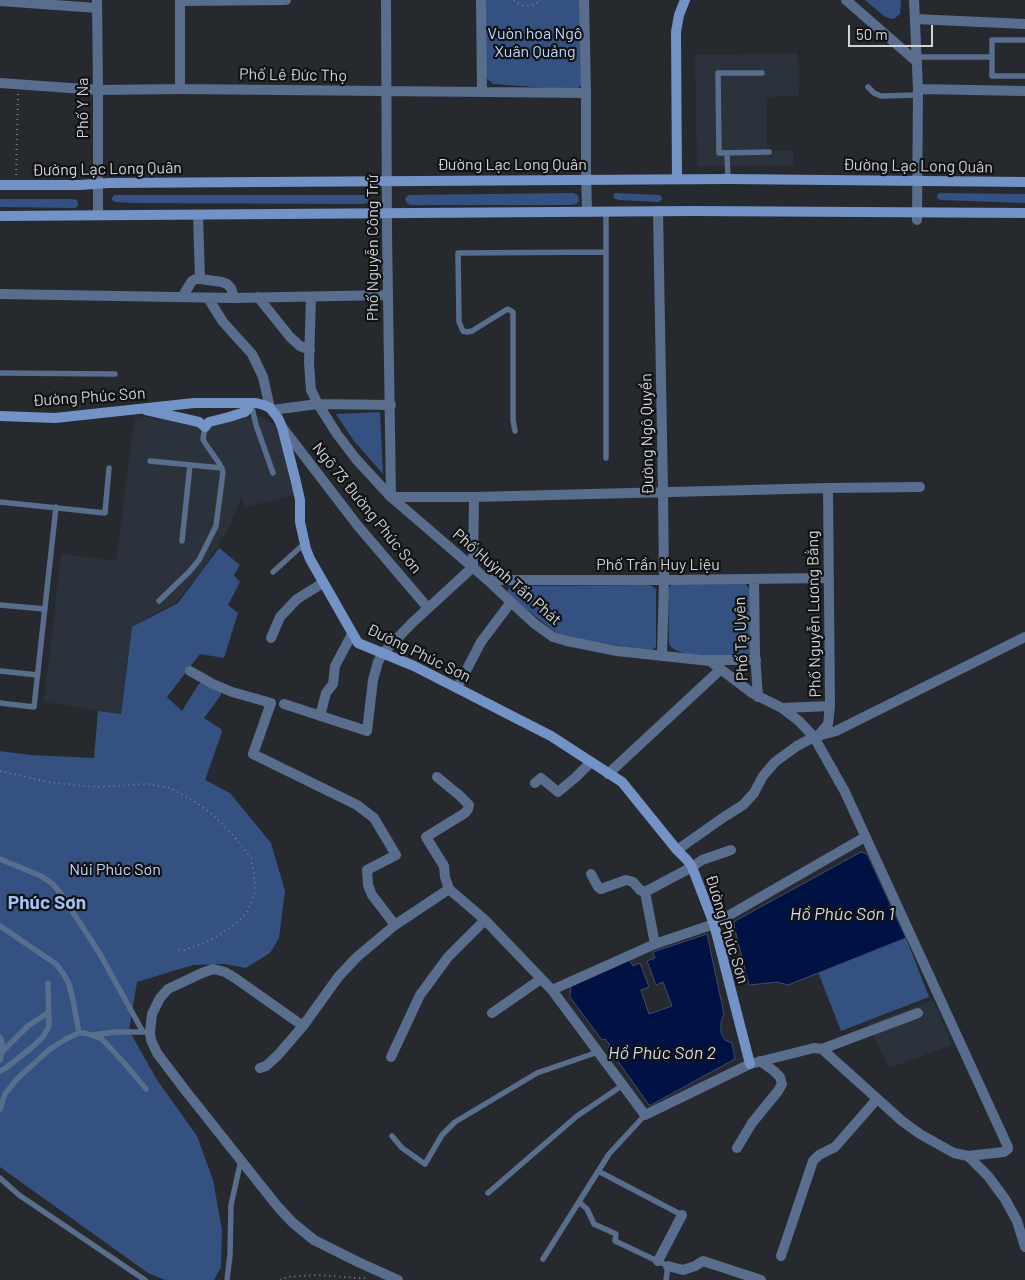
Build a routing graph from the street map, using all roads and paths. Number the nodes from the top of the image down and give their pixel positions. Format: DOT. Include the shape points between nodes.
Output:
graph roads {
  1 [pos="286,0"];
  2 [pos="386,0"];
  3 [pos="482,0"];
  4 [pos="514,0"];
  5 [pos="542,0"];
  6 [pos="584,0"];
  7 [pos="685,0"];
  8 [pos="846,0"];
  9 [pos="914,0"];
  10 [pos="0,1"];
  11 [pos="180,1"];
  12 [pos="97,4"];
  13 [pos="915,19"];
  14 [pos="1025,24"];
  15 [pos="1025,40"];
  16 [pos="992,57"];
  17 [pos="917,60"];
  18 [pos="762,73"];
  19 [pos="1025,76"];
  20 [pos="0,83"];
  21 [pos="868,87"];
  22 [pos="180,89"];
  23 [pos="98,90"];
  24 [pos="1025,90"];
  25 [pos="386,91"];
  26 [pos="482,91"];
  27 [pos="18,92"];
  28 [pos="918,92"];
  29 [pos="586,93"];
  30 [pos="769,152"];
  31 [pos="727,153"];
  32 [pos="16,176"];
  33 [pos="677,179"];
  34 [pos="728,179"];
  35 [pos="586,180"];
  36 [pos="388,181"];
  37 [pos="917,181"];
  38 [pos="1025,182"];
  39 [pos="97,184"];
  40 [pos="0,185"];
  41 [pos="606,211"];
  42 [pos="658,211"];
  43 [pos="587,212"];
  44 [pos="387,213"];
  45 [pos="1025,213"];
  46 [pos="98,215"];
  47 [pos="198,215"];
  48 [pos="0,216"];
  49 [pos="917,216"];
  50 [pos="606,252"];
  51 [pos="200,279"];
  52 [pos="0,294"];
  53 [pos="388,296"];
  54 [pos="182,297"];
  55 [pos="258,297"];
  56 [pos="311,297"];
  57 [pos="208,298"];
  58 [pos="234,298"];
  59 [pos="310,350"];
  60 [pos="0,374"];
  61 [pos="115,374"];
  62 [pos="250,403"];
  63 [pos="318,404"];
  64 [pos="390,405"];
  65 [pos="138,409"];
  66 [pos="271,409"];
  67 [pos="0,416"];
  68 [pos="205,427"];
  69 [pos="282,427"];
  70 [pos="515,431"];
  71 [pos="606,458"];
  72 [pos="150,461"];
  73 [pos="190,465"];
  74 [pos="109,468"];
  75 [pos="222,468"];
  76 [pos="273,473"];
  77 [pos="920,487"];
  78 [pos="828,488"];
  79 [pos="663,492"];
  80 [pos="391,497"];
  81 [pos="474,497"];
  82 [pos="0,502"];
  83 [pos="56,507"];
  84 [pos="182,540"];
  85 [pos="305,543"];
  86 [pos="473,567"];
  87 [pos="273,572"];
  88 [pos="828,578"];
  89 [pos="754,579"];
  90 [pos="488,580"];
  91 [pos="664,580"];
  92 [pos="323,583"];
  93 [pos="159,601"];
  94 [pos="511,602"];
  95 [pos="0,605"];
  96 [pos="428,608"];
  97 [pos="45,609"];
  98 [pos="352,634"];
  99 [pos="1025,637"];
  100 [pos="271,638"];
  101 [pos="383,654"];
  102 [pos="662,656"];
  103 [pos="706,660"];
  104 [pos="756,660"];
  105 [pos="721,669"];
  106 [pos="0,671"];
  107 [pos="190,671"];
  108 [pos="38,675"];
  109 [pos="457,688"];
  110 [pos="758,697"];
  111 [pos="0,702"];
  112 [pos="284,704"];
  113 [pos="830,706"];
  114 [pos="782,708"];
  115 [pos="320,716"];
  116 [pos="816,736"];
  117 [pos="590,762"];
  118 [pos="0,772"];
  119 [pos="608,774"];
  120 [pos="437,777"];
  121 [pos="535,783"];
  122 [pos="865,838"];
  123 [pos="676,850"];
  124 [pos="731,850"];
  125 [pos="0,859"];
  126 [pos="692,868"];
  127 [pos="591,874"];
  128 [pos="450,889"];
  129 [pos="645,892"];
  130 [pos="485,920"];
  131 [pos="714,924"];
  132 [pos="395,925"];
  133 [pos="0,926"];
  134 [pos="655,944"];
  135 [pos="177,949"];
  136 [pos="541,979"];
  137 [pos="48,983"];
  138 [pos="552,990"];
  139 [pos="49,1012"];
  140 [pos="492,1012"];
  141 [pos="918,1013"];
  142 [pos="303,1026"];
  143 [pos="146,1032"];
  144 [pos="79,1033"];
  145 [pos="89,1035"];
  146 [pos="0,1037"];
  147 [pos="822,1048"];
  148 [pos="2,1052"];
  149 [pos="598,1052"];
  150 [pos="391,1056"];
  151 [pos="0,1060"];
  152 [pos="755,1063"];
  153 [pos="260,1068"];
  154 [pos="0,1071"];
  155 [pos="623,1085"];
  156 [pos="146,1089"];
  157 [pos="877,1099"];
  158 [pos="0,1109"];
  159 [pos="645,1115"];
  160 [pos="392,1136"];
  161 [pos="737,1148"];
  162 [pos="968,1156"];
  163 [pos="241,1160"];
  164 [pos="598,1171"];
  165 [pos="0,1178"];
  166 [pos="488,1193"];
  167 [pos="579,1202"];
  168 [pos="682,1215"];
  169 [pos="1025,1247"];
  170 [pos="781,1256"];
  171 [pos="543,1259"];
  172 [pos="663,1264"];
  173 [pos="394,1278"];
  174 [pos="145,1280"];
  175 [pos="227,1280"];
  176 [pos="280,1280"];
  177 [pos="666,1280"];
  178 [pos="761,1280"];
  1 -- 11 [label="street"];
  2 -- 25 [label="street, Phố Nguyễn Công Trứ"];
  3 -- 26 [label="street"];
  4 -- 5 [label="path" via="528,6"];
  6 -- 29 [label="street"];
  7 -- 33 [label="main road" via="676,32"];
  8 -- 17 [label="street"];
  9 -- 13 [label="street"];
  10 -- 12 [label="street"];
  11 -- 22 [label="street"];
  12 -- 23 [label="street, Phố Y Na"];
  13 -- 14 [label="street"];
  13 -- 17 [label="street"];
  15 -- 16 [label="lane" via="992,40"];
  16 -- 17 [label="lane"];
  16 -- 19 [label="lane" via="992,76"];
  17 -- 28 [label="street"];
  18 -- 31 [label="lane" via="718,73 719,153"];
  20 -- 23 [label="street, Phố Lê Đức Thọ"];
  21 -- 28 [label="lane" via="881,96"];
  22 -- 23 [label="street, Phố Lê Đức Thọ"];
  22 -- 25 [label="street, Phố Lê Đức Thọ"];
  23 -- 39 [label="street, Phố Y Na"];
  24 -- 28 [label="street"];
  25 -- 26 [label="street, Phố Lê Đức Thọ"];
  25 -- 36 [label="street, Phố Nguyễn Công Trứ"];
  26 -- 29 [label="street, Phố Lê Đức Thọ"];
  27 -- 32 [label="path"];
  28 -- 37 [label="street"];
  29 -- 35 [label="street"];
  30 -- 31 [label="lane"];
  31 -- 34 [label="lane"];
  33 -- 34 [label="main road, Đường Lạc Long Quân"];
  33 -- 35 [label="main road, Đường Lạc Long Quân"];
  34 -- 37 [label="main road, Đường Lạc Long Quân"];
  35 -- 36 [label="main road, Đường Lạc Long Quân"];
  35 -- 43 [label="street"];
  36 -- 39 [label="main road, Đường Lạc Long Quân"];
  36 -- 44 [label="street, Phố Nguyễn Công Trứ"];
  37 -- 38 [label="main road, Đường Lạc Long Quân"];
  37 -- 49 [label="street"];
  39 -- 40 [label="main road, Đường Lạc Long Quân"];
  39 -- 46 [label="street, Phố Y Na"];
  41 -- 42 [label="main road"];
  41 -- 43 [label="main road"];
  41 -- 50 [label="lane"];
  42 -- 49 [label="main road"];
  42 -- 79 [label="street, Đường Ngô Quyền"];
  43 -- 44 [label="main road"];
  44 -- 47 [label="main road"];
  44 -- 53 [label="street, Phố Nguyễn Công Trứ"];
  45 -- 49 [label="main road"];
  46 -- 47 [label="main road"];
  46 -- 48 [label="main road"];
  47 -- 51 [label="street"];
  50 -- 70 [label="lane" via="458,253 459,322 463,331 472,331 508,309 512,312"];
  50 -- 71 [label="lane"];
  51 -- 54 [label="street" via="192,281"];
  51 -- 58 [label="street" via="227,284 232,288"];
  52 -- 54 [label="street"];
  53 -- 56 [label="street"];
  53 -- 64 [label="street, Phố Nguyễn Công Trứ"];
  54 -- 57 [label="street"];
  55 -- 56 [label="street"];
  55 -- 58 [label="street"];
  55 -- 59 [label="street" via="290,337"];
  56 -- 59 [label="street, Phố Huỳnh Tấn Phát"];
  57 -- 58 [label="street"];
  57 -- 66 [label="street" via="223,322 252,354"];
  59 -- 63 [label="street, Phố Huỳnh Tấn Phát" via="311,390"];
  60 -- 61 [label="lane"];
  62 -- 65 [label="main road, Đường Phúc Sơn" via="194,403"];
  62 -- 66 [label="main road, Đường Phúc Sơn"];
  62 -- 68 [label="main road" via="246,412 209,422"];
  62 -- 76 [label="lane"];
  63 -- 64 [label="street"];
  63 -- 66 [label="street"];
  63 -- 80 [label="street, Phố Huỳnh Tấn Phát" via="346,447"];
  64 -- 80 [label="street, Phố Nguyễn Công Trứ"];
  65 -- 67 [label="main road, Đường Phúc Sơn" via="55,418"];
  65 -- 68 [label="main road" via="192,420"];
  66 -- 69 [label="main road, Đường Phúc Sơn"];
  68 -- 75 [label="lane" via="203,439"];
  69 -- 85 [label="main road, Đường Phúc Sơn" via="298,490"];
  69 -- 96 [label="street, Ngõ 73 Đường Phúc Sơn" via="358,526"];
  72 -- 73 [label="lane"];
  73 -- 75 [label="lane"];
  73 -- 84 [label="lane"];
  74 -- 83 [label="lane" via="105,513"];
  75 -- 93 [label="lane" via="214,532 199,560"];
  77 -- 78 [label="street"];
  78 -- 79 [label="street"];
  78 -- 88 [label="street, Phố Nguyễn Lương Bằng"];
  79 -- 81 [label="street"];
  79 -- 91 [label="street, Đường Ngô Quyền"];
  80 -- 81 [label="street"];
  80 -- 86 [label="street, Phố Huỳnh Tấn Phát"];
  81 -- 86 [label="street"];
  82 -- 83 [label="lane"];
  83 -- 97 [label="lane"];
  85 -- 87 [label="lane"];
  85 -- 92 [label="main road, Đường Phúc Sơn"];
  86 -- 90 [label="street, Phố Huỳnh Tấn Phát"];
  86 -- 96 [label="street"];
  88 -- 89 [label="street, Phố Trần Huy Liệu"];
  88 -- 113 [label="street, Phố Nguyễn Lương Bằng"];
  89 -- 91 [label="street, Phố Trần Huy Liệu"];
  89 -- 104 [label="street, Phố Tạ Uyên"];
  90 -- 91 [label="street, Phố Trần Huy Liệu"];
  90 -- 94 [label="street, Phố Huỳnh Tấn Phát"];
  91 -- 102 [label="street, Đường Ngô Quyền"];
  92 -- 98 [label="main road, Đường Phúc Sơn"];
  92 -- 100 [label="street" via="297,599 280,618"];
  94 -- 102 [label="street, Phố Huỳnh Tấn Phát" via="553,637 617,651"];
  94 -- 109 [label="street" via="480,642"];
  95 -- 97 [label="lane"];
  96 -- 101 [label="street"];
  97 -- 108 [label="lane"];
  98 -- 101 [label="main road, Đường Phúc Sơn" via="358,643"];
  98 -- 115 [label="street" via="334,666 333,684 326,693"];
  99 -- 116 [label="street" via="836,731"];
  101 -- 109 [label="main road, Đường Phúc Sơn"];
  101 -- 115 [label="street" via="373,680 367,731"];
  102 -- 103 [label="street, Phố Huỳnh Tấn Phát"];
  103 -- 104 [label="street"];
  103 -- 105 [label="street, Phố Huỳnh Tấn Phát"];
  104 -- 110 [label="street, Phố Tạ Uyên"];
  105 -- 110 [label="street, Phố Huỳnh Tấn Phát"];
  105 -- 119 [label="street"];
  106 -- 108 [label="lane"];
  107 -- 132 [label="street" via="232,692 271,703 253,754 357,805 374,818 396,855 367,870 368,885"];
  108 -- 111 [label="lane" via="34,707"];
  109 -- 117 [label="main road, Đường Phúc Sơn" via="551,736"];
  110 -- 114 [label="street, Phố Huỳnh Tấn Phát"];
  112 -- 115 [label="street"];
  113 -- 114 [label="street"];
  113 -- 116 [label="street, Phố Nguyễn Lương Bằng" via="828,724"];
  114 -- 116 [label="street, Phố Huỳnh Tấn Phát"];
  116 -- 122 [label="street, Phố Huỳnh Tấn Phát"];
  116 -- 123 [label="street" via="775,762 743,805"];
  117 -- 119 [label="main road, Đường Phúc Sơn"];
  117 -- 121 [label="street" via="558,792 541,778"];
  118 -- 135 [label="path" via="73,785 148,784 170,788 197,803 231,833 251,858 255,891 247,912 207,942 184,950"];
  119 -- 123 [label="main road, Đường Phúc Sơn" via="622,782"];
  120 -- 128 [label="street" via="469,805 465,814 426,837 444,866"];
  122 -- 131 [label="street"];
  122 -- 162 [label="street, Phố Huỳnh Tấn Phát" via="1008,1147 1004,1152"];
  123 -- 126 [label="main road, Đường Phúc Sơn"];
  124 -- 126 [label="street" via="702,860"];
  125 -- 143 [label="lane" via="53,884 100,954"];
  126 -- 129 [label="street"];
  126 -- 131 [label="main road, Đường Phúc Sơn"];
  127 -- 129 [label="street" via="601,888 630,880"];
  128 -- 130 [label="street"];
  128 -- 132 [label="street"];
  129 -- 134 [label="street"];
  130 -- 136 [label="street"];
  130 -- 150 [label="street" via="448,957 420,995"];
  131 -- 134 [label="street"];
  131 -- 152 [label="main road, Đường Phúc Sơn"];
  132 -- 142 [label="street" via="345,970"];
  133 -- 144 [label="lane" via="56,964 63,973 69,984"];
  134 -- 138 [label="street"];
  136 -- 138 [label="street"];
  136 -- 140 [label="street"];
  137 -- 139 [label="lane"];
  138 -- 149 [label="street"];
  139 -- 148 [label="lane" via="28,1026"];
  139 -- 154 [label="lane" via="49,1026 43,1037"];
  141 -- 147 [label="street"];
  142 -- 143 [label="street" via="235,978 213,969 168,989 160,998"];
  142 -- 153 [label="street" via="278,1055"];
  143 -- 145 [label="lane"];
  143 -- 163 [label="street" via="184,1090"];
  144 -- 145 [label="lane"];
  144 -- 158 [label="lane" via="50,1049 17,1079 5,1094"];
  145 -- 156 [label="lane" via="102,1039"];
  146 -- 148 [label="lane"];
  147 -- 152 [label="street"];
  147 -- 157 [label="street"];
  148 -- 151 [label="lane"];
  149 -- 155 [label="street"];
  149 -- 160 [label="lane" via="537,1073 455,1122 442,1135 425,1164 402,1148"];
  152 -- 159 [label="street"];
  152 -- 161 [label="street" via="774,1071 782,1084"];
  155 -- 159 [label="street"];
  155 -- 166 [label="lane" via="577,1116"];
  157 -- 162 [label="street" via="920,1134 954,1153"];
  157 -- 170 [label="street" via="835,1147 813,1161"];
  159 -- 164 [label="lane" via="609,1154"];
  162 -- 169 [label="street" via="1005,1199 1017,1221"];
  163 -- 173 [label="street" via="278,1207 314,1240"];
  163 -- 175 [label="lane" via="232,1205"];
  164 -- 167 [label="lane"];
  164 -- 168 [label="lane"];
  165 -- 174 [label="lane" via="19,1195"];
  167 -- 171 [label="lane"];
  167 -- 172 [label="lane" via="587,1209 594,1224 616,1234 616,1241"];
  168 -- 172 [label="street"];
  172 -- 177 [label="lane"];
  172 -- 178 [label="street" via="683,1270 704,1261"];
  173 -- 176 [label="path" via="318,1275"];
}
